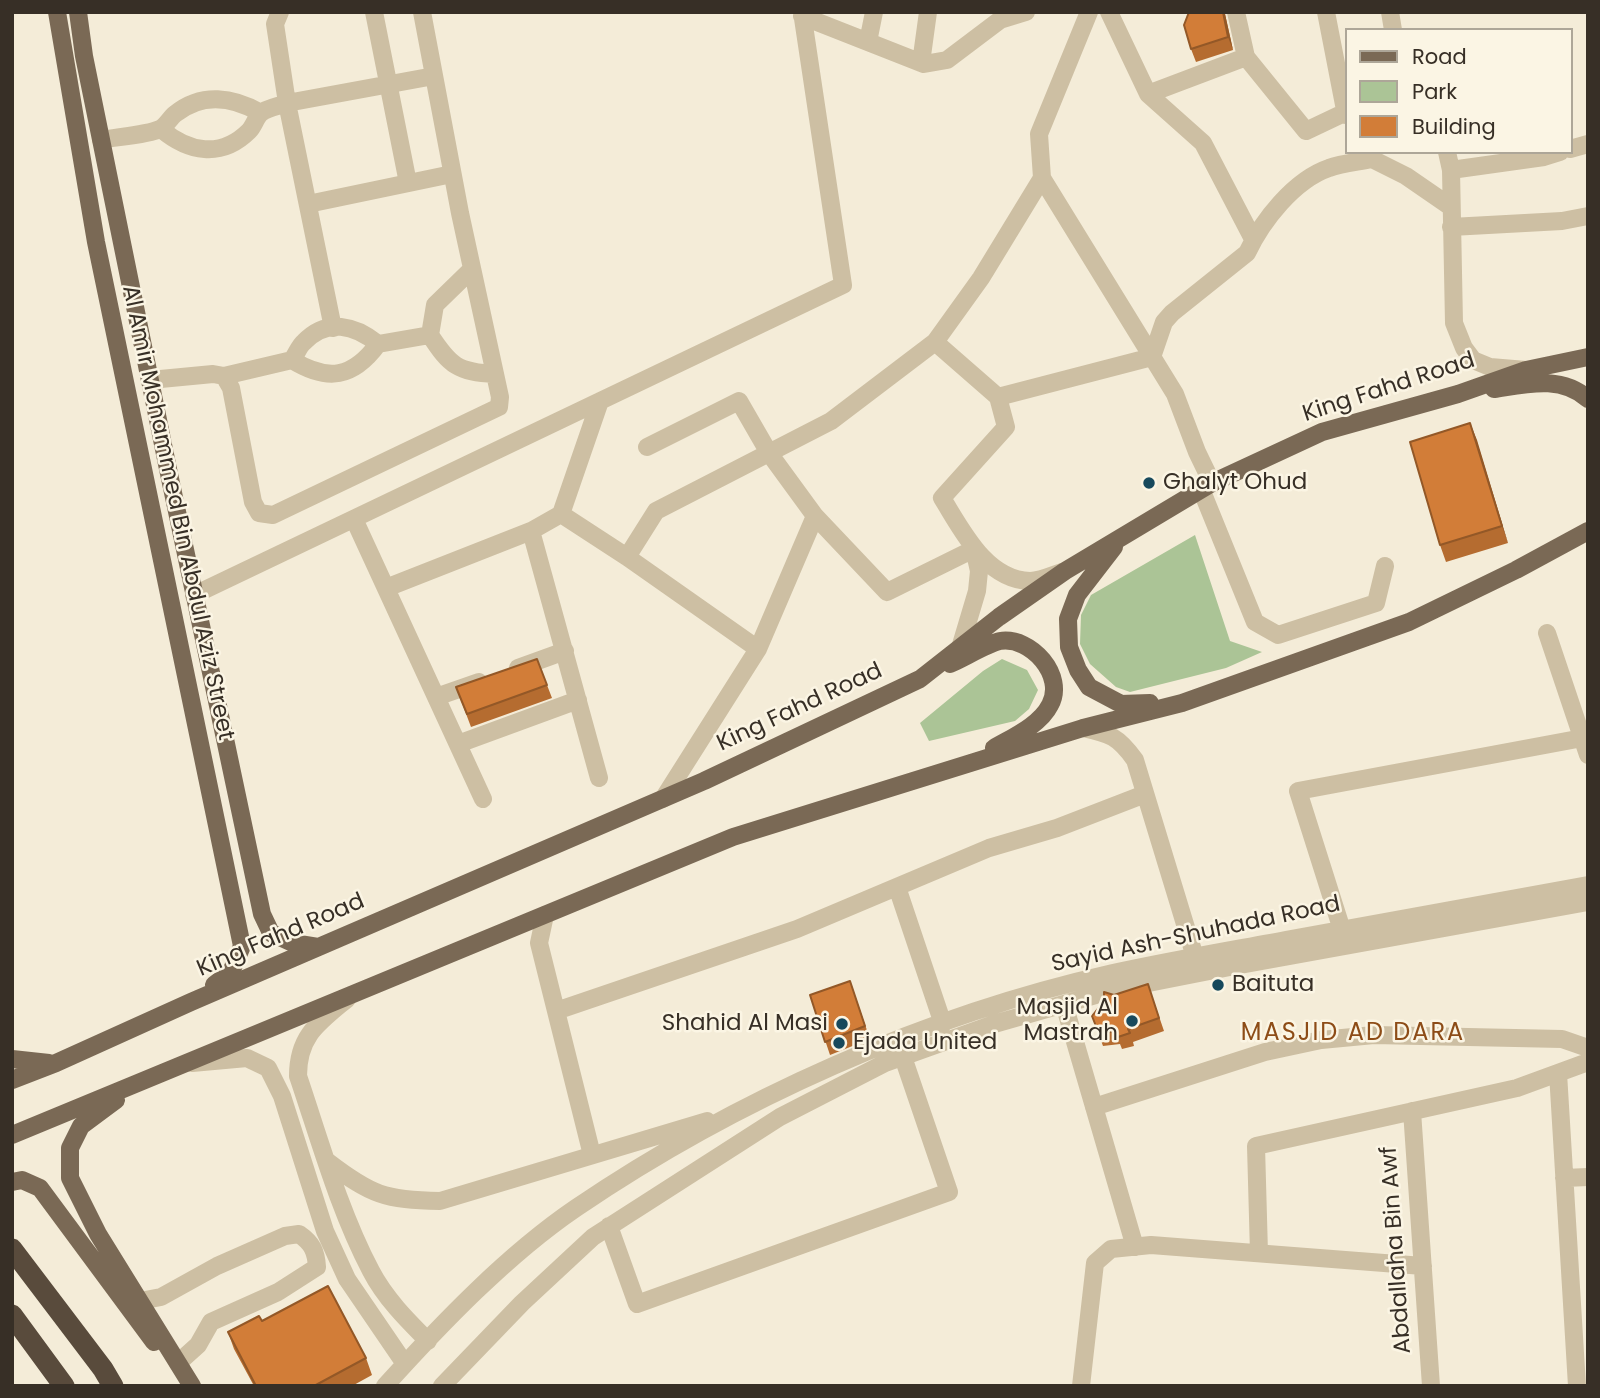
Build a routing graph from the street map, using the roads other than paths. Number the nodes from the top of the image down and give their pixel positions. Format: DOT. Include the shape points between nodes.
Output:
graph roads {
  1 [pos="57,12"];
  2 [pos="78,12"];
  3 [pos="280,12"];
  4 [pos="374,12"];
  5 [pos="422,12"];
  6 [pos="874,12"];
  7 [pos="928,12"];
  8 [pos="1026,12"];
  9 [pos="1089,12"];
  10 [pos="1109,12"];
  11 [pos="1236,12"];
  12 [pos="1326,12"];
  13 [pos="802,14"];
  14 [pos="868,42"];
  15 [pos="1247,57"];
  16 [pos="920,63"];
  17 [pos="434,76"];
  18 [pos="388,83"];
  19 [pos="1148,94"];
  20 [pos="287,103"];
  21 [pos="1344,103"];
  22 [pos="261,113"];
  23 [pos="1344,114"];
  24 [pos="160,129"];
  25 [pos="101,140"];
  26 [pos="1554,154"];
  27 [pos="1369,156"];
  28 [pos="1449,161"];
  29 [pos="452,174"];
  30 [pos="1042,177"];
  31 [pos="408,183"];
  32 [pos="308,204"];
  33 [pos="1451,207"];
  34 [pos="1588,216"];
  35 [pos="1451,228"];
  36 [pos="1253,239"];
  37 [pos="472,268"];
  38 [pos="333,328"];
  39 [pos="430,335"];
  40 [pos="935,342"];
  41 [pos="378,344"];
  42 [pos="1152,357"];
  43 [pos="1588,357"];
  44 [pos="292,360"];
  45 [pos="1526,369"];
  46 [pos="495,374"];
  47 [pos="224,376"];
  48 [pos="150,380"];
  49 [pos="1458,394"];
  50 [pos="998,397"];
  51 [pos="1588,399"];
  52 [pos="600,401"];
  53 [pos="647,447"];
  54 [pos="769,453"];
  55 [pos="1206,486"];
  56 [pos="561,514"];
  57 [pos="815,516"];
  58 [pos="354,519"];
  59 [pos="1588,520"];
  60 [pos="531,531"];
  61 [pos="1588,531"];
  62 [pos="1125,534"];
  63 [pos="974,549"];
  64 [pos="628,557"];
  65 [pos="1385,566"];
  66 [pos="1516,570"];
  67 [pos="1065,571"];
  68 [pos="386,588"];
  69 [pos="194,594"];
  70 [pos="1548,633"];
  71 [pos="960,648"];
  72 [pos="758,649"];
  73 [pos="565,651"];
  74 [pos="920,679"];
  75 [pos="436,697"];
  76 [pos="578,701"];
  77 [pos="1182,703"];
  78 [pos="1083,728"];
  79 [pos="1585,737"];
  80 [pos="458,744"];
  81 [pos="1588,755"];
  82 [pos="967,763"];
  83 [pos="599,778"];
  84 [pos="1145,794"];
  85 [pos="482,799"];
  86 [pos="663,799"];
  87 [pos="1588,885"];
  88 [pos="897,887"];
  89 [pos="1588,902"];
  90 [pos="545,915"];
  91 [pos="1342,930"];
  92 [pos="317,947"];
  93 [pos="1195,957"];
  94 [pos="353,994"];
  95 [pos="191,1002"];
  96 [pos="1064,1004"];
  97 [pos="556,1011"];
  98 [pos="943,1024"];
  99 [pos="1588,1048"];
  100 [pos="903,1057"];
  101 [pos="12,1059"];
  102 [pos="1588,1062"];
  103 [pos="56,1063"];
  104 [pos="185,1063"];
  105 [pos="1558,1073"];
  106 [pos="148,1079"];
  107 [pos="12,1080"];
  108 [pos="1094,1107"];
  109 [pos="741,1111"];
  110 [pos="1412,1111"];
  111 [pos="12,1135"];
  112 [pos="592,1155"];
  113 [pos="328,1162"];
  114 [pos="1588,1177"];
  115 [pos="1564,1178"];
  116 [pos="12,1182"];
  117 [pos="609,1226"];
  118 [pos="1135,1247"];
  119 [pos="12,1249"];
  120 [pos="1259,1253"];
  121 [pos="1423,1266"];
  122 [pos="140,1301"];
  123 [pos="12,1315"];
  124 [pos="428,1342"];
  125 [pos="178,1363"];
  126 [pos="405,1364"];
  127 [pos="64,1386"];
  128 [pos="113,1386"];
  129 [pos="190,1386"];
  130 [pos="385,1386"];
  131 [pos="442,1386"];
  132 [pos="1081,1386"];
  133 [pos="1431,1386"];
  134 [pos="1577,1386"];
  1 -- 95 [label="main road, Al Amir Mohammed Bin Abdul Aziz Street" via="96,242 242,946 231,972"];
  2 -- 25 [label="main road, Al Amir Mohammed Bin Abdul Aziz Street"];
  3 -- 20 [label="street" via="275,24"];
  4 -- 18 [label="street"];
  5 -- 17 [label="street"];
  6 -- 14 [label="street"];
  7 -- 16 [label="street"];
  8 -- 16 [label="street" via="1000,20 947,60"];
  9 -- 30 [label="street" via="1039,134"];
  10 -- 19 [label="street"];
  11 -- 15 [label="street"];
  12 -- 21 [label="street"];
  13 -- 14 [label="street"];
  13 -- 52 [label="street" via="843,285"];
  14 -- 16 [label="street"];
  15 -- 19 [label="street"];
  15 -- 23 [label="street" via="1306,131"];
  17 -- 18 [label="street"];
  17 -- 29 [label="street"];
  18 -- 20 [label="street"];
  18 -- 31 [label="street"];
  19 -- 36 [label="street" via="1203,143"];
  20 -- 22 [label="street"];
  20 -- 32 [label="street"];
  22 -- 24 [label="street" via="231,100 197,102"];
  22 -- 24 [label="street" via="235,142 216,149 195,149"];
  24 -- 25 [label="street"];
  25 -- 48 [label="main road, Al Amir Mohammed Bin Abdul Aziz Street"];
  26 -- 28 [label="street"];
  27 -- 33 [label="street"];
  27 -- 36 [label="street" via="1328,168 1294,188"];
  28 -- 33 [label="street"];
  29 -- 31 [label="street"];
  29 -- 37 [label="street"];
  30 -- 40 [label="street" via="981,278"];
  30 -- 42 [label="street"];
  31 -- 32 [label="street"];
  32 -- 38 [label="street"];
  33 -- 35 [label="street"];
  34 -- 35 [label="street"];
  35 -- 45 [label="street" via="1454,323 1464,348 1474,360 1490,367"];
  36 -- 42 [label="street" via="1247,253 1164,322"];
  37 -- 39 [label="street" via="435,305"];
  37 -- 46 [label="street"];
  38 -- 41 [label="street" via="362,331"];
  38 -- 44 [label="street" via="303,342"];
  39 -- 41 [label="street"];
  39 -- 46 [label="street" via="444,357 467,373"];
  40 -- 50 [label="street"];
  40 -- 54 [label="street" via="831,421"];
  41 -- 44 [label="street" via="358,366 329,375"];
  42 -- 50 [label="street"];
  42 -- 55 [label="street" via="1175,394"];
  43 -- 45 [label="main road, King Fahd Road"];
  44 -- 47 [label="street"];
  45 -- 49 [label="main road, King Fahd Road"];
  46 -- 47 [label="street" via="499,407 273,515 259,513 253,502 231,388"];
  47 -- 48 [label="street"];
  48 -- 69 [label="main road, Al Amir Mohammed Bin Abdul Aziz Street"];
  49 -- 51 [label="main road" via="1544,382 1565,385"];
  49 -- 55 [label="main road, King Fahd Road" via="1322,432"];
  50 -- 63 [label="street" via="1006,427 942,498"];
  52 -- 56 [label="street"];
  52 -- 58 [label="street"];
  53 -- 54 [label="street" via="739,401"];
  54 -- 57 [label="street"];
  54 -- 64 [label="street" via="656,511"];
  55 -- 62 [label="main road, King Fahd Road"];
  55 -- 65 [label="street" via="1255,622 1278,635 1376,603"];
  56 -- 60 [label="street"];
  56 -- 64 [label="street"];
  57 -- 63 [label="street" via="887,592"];
  57 -- 72 [label="street"];
  58 -- 68 [label="street"];
  58 -- 69 [label="street"];
  59 -- 66 [label="main road"];
  60 -- 68 [label="street"];
  60 -- 73 [label="street"];
  61 -- 66 [label="main road"];
  62 -- 67 [label="main road, King Fahd Road"];
  62 -- 77 [label="main road" via="1077,595 1068,619 1069,647 1089,687 1121,704"];
  63 -- 67 [label="street" via="1002,573 1031,581"];
  63 -- 71 [label="street" via="977,591"];
  64 -- 72 [label="street"];
  66 -- 77 [label="main road" via="1409,622"];
  67 -- 71 [label="main road, King Fahd Road"];
  68 -- 75 [label="street"];
  69 -- 92 [label="main road, Al Amir Mohammed Bin Abdul Aziz Street" via="262,914 271,933"];
  70 -- 79 [label="street"];
  71 -- 74 [label="main road, King Fahd Road"];
  72 -- 86 [label="street"];
  73 -- 75 [label="street"];
  73 -- 76 [label="street"];
  74 -- 82 [label="main road" via="1000,641 1026,645 1050,667 1054,693 1050,706 1029,728"];
  74 -- 86 [label="main road, King Fahd Road"];
  75 -- 80 [label="street"];
  76 -- 80 [label="street"];
  76 -- 83 [label="street"];
  77 -- 78 [label="main road"];
  78 -- 82 [label="main road"];
  78 -- 84 [label="street" via="1113,735 1124,744 1135,760"];
  79 -- 81 [label="street"];
  79 -- 91 [label="street" via="1298,791"];
  80 -- 85 [label="street"];
  82 -- 90 [label="main road" via="733,837"];
  84 -- 88 [label="street" via="989,848"];
  84 -- 93 [label="street"];
  86 -- 92 [label="main road, King Fahd Road"];
  87 -- 91 [label="street, Sayid Ash-Shuhada Road"];
  88 -- 97 [label="street" via="797,929"];
  88 -- 98 [label="street"];
  89 -- 96 [label="street, Sayid Ash-Shuhada Road" via="1227,967"];
  90 -- 94 [label="main road"];
  90 -- 97 [label="street" via="540,943"];
  91 -- 93 [label="street, Sayid Ash-Shuhada Road"];
  92 -- 95 [label="main road, King Fahd Road"];
  93 -- 98 [label="street, Sayid Ash-Shuhada Road" via="1112,973"];
  94 -- 104 [label="main road"];
  94 -- 113 [label="street" via="312,1029 298,1055 298,1076"];
  95 -- 103 [label="main road, King Fahd Road"];
  96 -- 100 [label="street, Sayid Ash-Shuhada Road"];
  96 -- 108 [label="street"];
  97 -- 112 [label="street"];
  98 -- 109 [label="street, Sayid Ash-Shuhada Road" via="878,1046"];
  99 -- 108 [label="street" via="1562,1040 1374,1035 1321,1040 1265,1052"];
  100 -- 117 [label="street, Sayid Ash-Shuhada Road" via="780,1117"];
  100 -- 117 [label="street" via="949,1192 637,1304"];
  101 -- 103 [label="main road"];
  102 -- 105 [label="street"];
  103 -- 107 [label="main road, King Fahd Road"];
  104 -- 106 [label="main road"];
  104 -- 126 [label="street" via="247,1058 268,1068 282,1096 325,1231 348,1279"];
  105 -- 110 [label="street" via="1517,1088"];
  105 -- 115 [label="street"];
  106 -- 111 [label="main road"];
  106 -- 122 [label="main road" via="81,1126 70,1148 70,1178"];
  108 -- 118 [label="street"];
  109 -- 112 [label="street"];
  109 -- 124 [label="street, Sayid Ash-Shuhada Road" via="574,1210 495,1273"];
  110 -- 120 [label="street" via="1256,1146"];
  110 -- 121 [label="street, Abdallaha Bin Awf"];
  112 -- 113 [label="street" via="440,1202 381,1196 357,1185"];
  113 -- 124 [label="street" via="372,1273 396,1309"];
  114 -- 115 [label="street"];
  115 -- 134 [label="street"];
  116 -- 129 [label="main road" via="22,1180 40,1188"];
  117 -- 131 [label="street, Sayid Ash-Shuhada Road" via="522,1303"];
  118 -- 120 [label="street"];
  118 -- 132 [label="street" via="1111,1249 1095,1263"];
  119 -- 128 [label="highway"];
  120 -- 121 [label="street"];
  121 -- 133 [label="street, Abdallaha Bin Awf"];
  122 -- 125 [label="main road"];
  122 -- 125 [label="street" via="161,1297 285,1236 299,1234 310,1242 317,1267 278,1292 211,1322 198,1345"];
  123 -- 127 [label="highway"];
  124 -- 126 [label="street, Sayid Ash-Shuhada Road"];
  125 -- 129 [label="main road"];
  126 -- 130 [label="street, Sayid Ash-Shuhada Road"];
}
